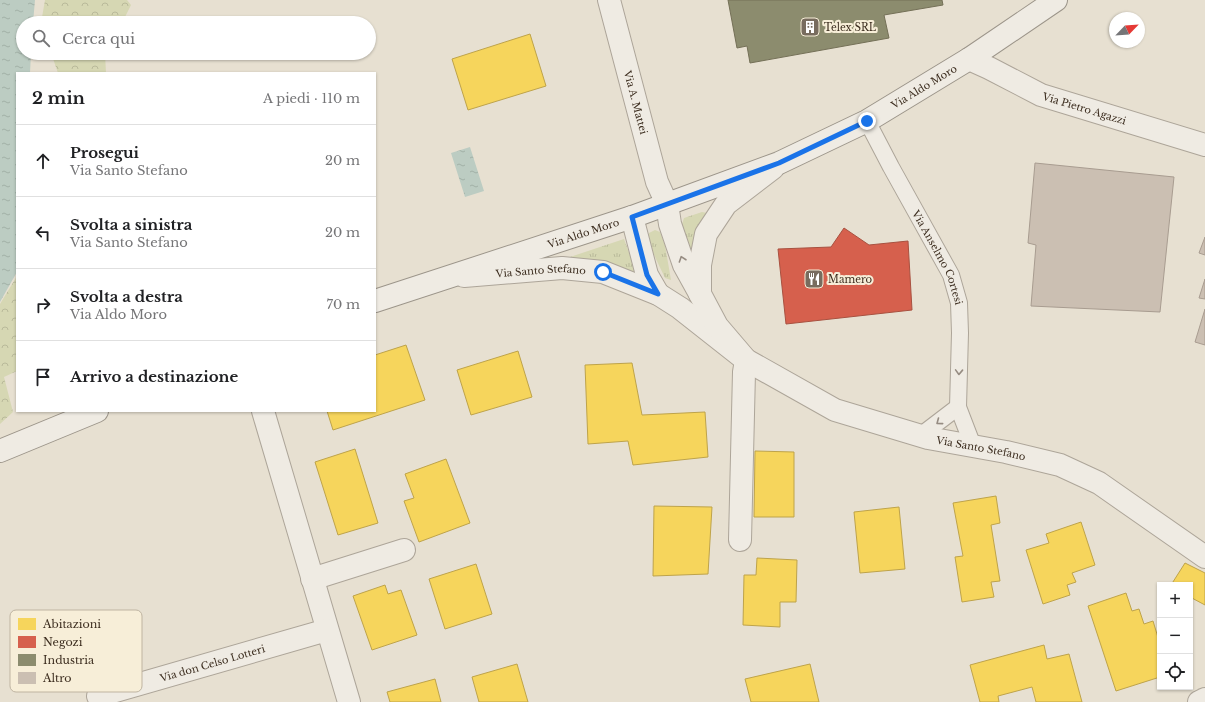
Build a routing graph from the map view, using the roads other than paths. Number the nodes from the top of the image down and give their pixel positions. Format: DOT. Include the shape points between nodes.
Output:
graph roads {
  1 [pos="609,0"];
  2 [pos="1056,0"];
  3 [pos="969,59"];
  4 [pos="867,121"];
  5 [pos="1205,145"];
  6 [pos="779,163"];
  7 [pos="667,204"];
  8 [pos="632,217"];
  9 [pos="443,278"];
  10 [pos="658,294"];
  11 [pos="700,294"];
  12 [pos="376,301"];
  13 [pos="746,360"];
  14 [pos="958,408"];
  15 [pos="95,412"];
  16 [pos="263,412"];
  17 [pos="920,436"];
  18 [pos="973,446"];
  19 [pos="0,451"];
  20 [pos="740,540"];
  21 [pos="404,550"];
  22 [pos="1205,557"];
  23 [pos="312,579"];
  24 [pos="327,630"];
  25 [pos="142,683"];
  26 [pos="112,692"];
  27 [pos="98,696"];
  28 [pos="1205,699"];
  29 [pos="349,702"];
  30 [pos="1199,702"];
  1 -- 7 [label="street, Via A. Mattei" via="657,182"];
  2 -- 3 [label="street, Via Aldo Moro"];
  3 -- 4 [label="street, Via Aldo Moro"];
  3 -- 5 [label="street, Via Pietro Agazzi" via="1041,95"];
  4 -- 6 [label="street, Via Aldo Moro"];
  4 -- 14 [label="lane, Via Anselmo Cortesi, one-way" via="951,275 959,302"];
  6 -- 7 [label="street, Via Aldo Moro"];
  6 -- 11 [label="street, Via Santo Stefano" via="726,204 706,234 700,265"];
  7 -- 8 [label="street, Via Aldo Moro"];
  11 -- 7 [label="street, Via Santo Stefano, one-way" via="684,265 670,224"];
  8 -- 9 [label="street, Via Aldo Moro"];
  8 -- 10 [label="street, Via Santo Stefano" via="647,275"];
  9 -- 10 [label="street, Via Santo Stefano" via="562,268 603,272"];
  9 -- 12 [label="street, Via Aldo Moro"];
  10 -- 13 [label="street, Via Santo Stefano"];
  11 -- 13 [label="street, Via Santo Stefano" via="717,326"];
  13 -- 17 [label="street, Via Santo Stefano" via="834,410"];
  13 -- 20 [label="street"];
  14 -- 17 [label="lane, one-way"];
  14 -- 18 [label="lane, Via Anselmo Cortesi"];
  15 -- 19 [label="street"];
  16 -- 23 [label="street"];
  17 -- 18 [label="street, Via Santo Stefano"];
  18 -- 22 [label="street, Via Santo Stefano" via="1060,465 1099,483"];
  21 -- 23 [label="street"];
  23 -- 24 [label="street"];
  24 -- 25 [label="street, Via don Celso Lotteri"];
  24 -- 29 [label="street"];
  26 -- 27 [label="street, Via don Celso Lotteri"];
  28 -- 30 [label="street"];
}
